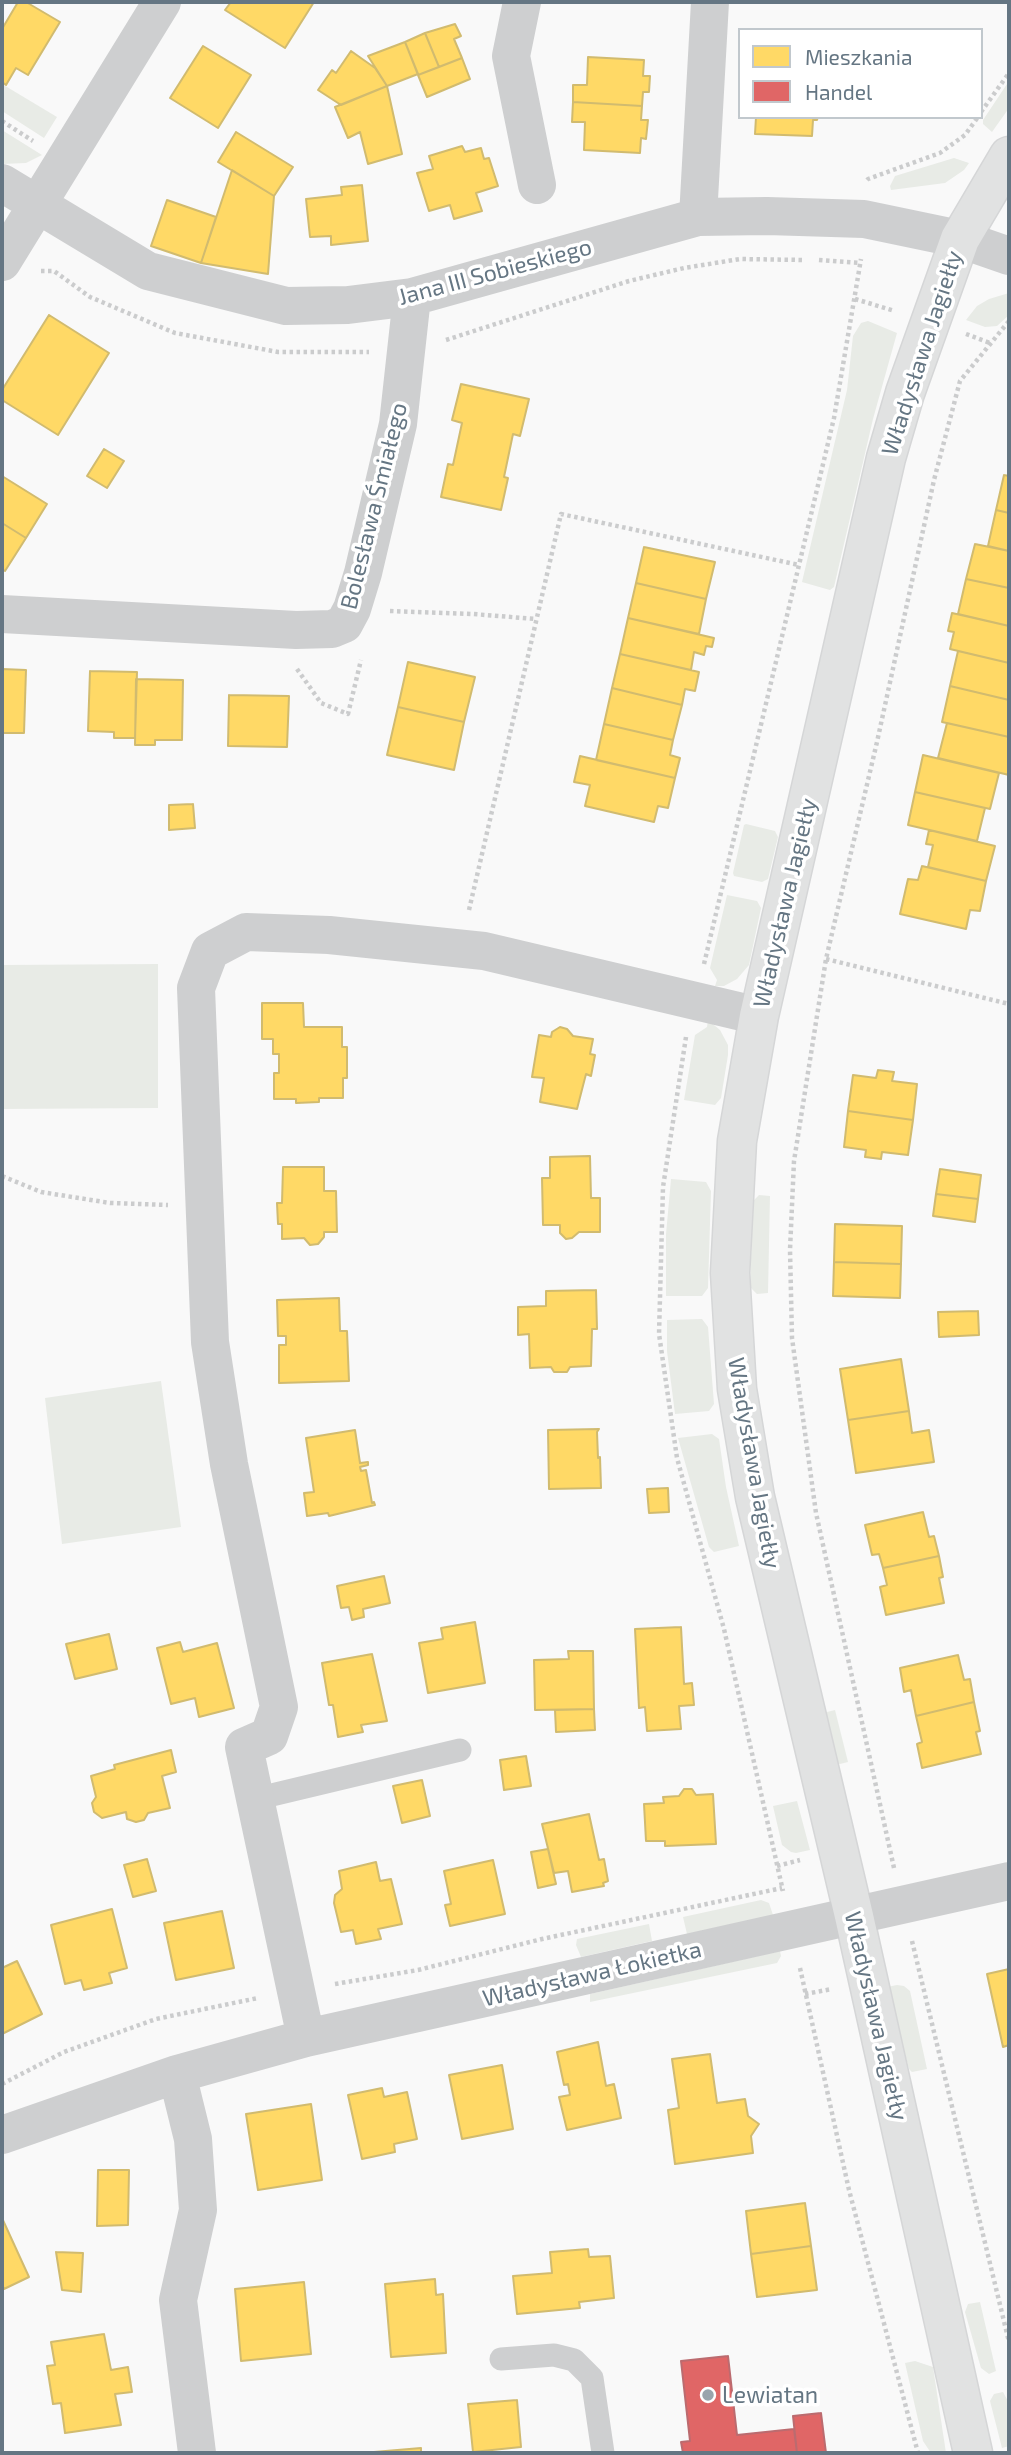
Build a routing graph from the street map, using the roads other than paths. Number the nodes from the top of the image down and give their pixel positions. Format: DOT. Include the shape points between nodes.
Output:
graph roads {
  1 [pos="162,2"];
  2 [pos="522,2"];
  3 [pos="710,2"];
  4 [pos="1009,156"];
  5 [pos="2,183"];
  6 [pos="537,185"];
  7 [pos="37,204"];
  8 [pos="698,218"];
  9 [pos="960,239"];
  10 [pos="1009,256"];
  11 [pos="2,262"];
  12 [pos="412,297"];
  13 [pos="2,614"];
  14 [pos="759,1016"];
  15 [pos="460,1750"];
  16 [pos="254,1799"];
  17 [pos="1009,1881"];
  18 [pos="854,1916"];
  19 [pos="306,2038"];
  20 [pos="177,2074"];
  21 [pos="2,2135"];
  22 [pos="500,2359"];
  23 [pos="197,2453"];
  24 [pos="603,2453"];
  25 [pos="973,2453"];
  1 -- 7 [label="street"];
  2 -- 6 [label="street" via="511,56"];
  3 -- 8 [label="street"];
  4 -- 9 [label="street, Władysława Jagiełły"];
  5 -- 7 [label="street, Jana III Sobieskiego"];
  7 -- 11 [label="street"];
  7 -- 12 [label="street, Jana III Sobieskiego" via="148,271 286,306"];
  8 -- 9 [label="street, Jana III Sobieskiego" via="864,219"];
  8 -- 12 [label="street, Jana III Sobieskiego"];
  9 -- 10 [label="street, Jana III Sobieskiego"];
  9 -- 14 [label="street, Władysława Jagiełły" via="886,458"];
  12 -- 13 [label="street, Bolesława Śmiałego" via="398,424 363,573 344,624 307,630"];
  14 -- 16 [label="street" via="484,951 329,935 246,932 210,951 196,988 210,1342 229,1464 279,1707 269,1735 244,1747"];
  14 -- 18 [label="street, Władysława Jagiełły" via="737,1141 730,1273 737,1389 755,1497"];
  15 -- 16 [label="lane"];
  16 -- 19 [label="street"];
  17 -- 18 [label="street, Władysława Łokietka"];
  18 -- 19 [label="street, Władysława Łokietka"];
  18 -- 25 [label="street, Władysława Jagiełły"];
  19 -- 20 [label="street, Władysława Łokietka"];
  20 -- 21 [label="street, Władysława Łokietka"];
  20 -- 23 [label="street" via="193,2140 198,2210 178,2300"];
  22 -- 24 [label="lane" via="554,2355 574,2360 592,2378"];
}
